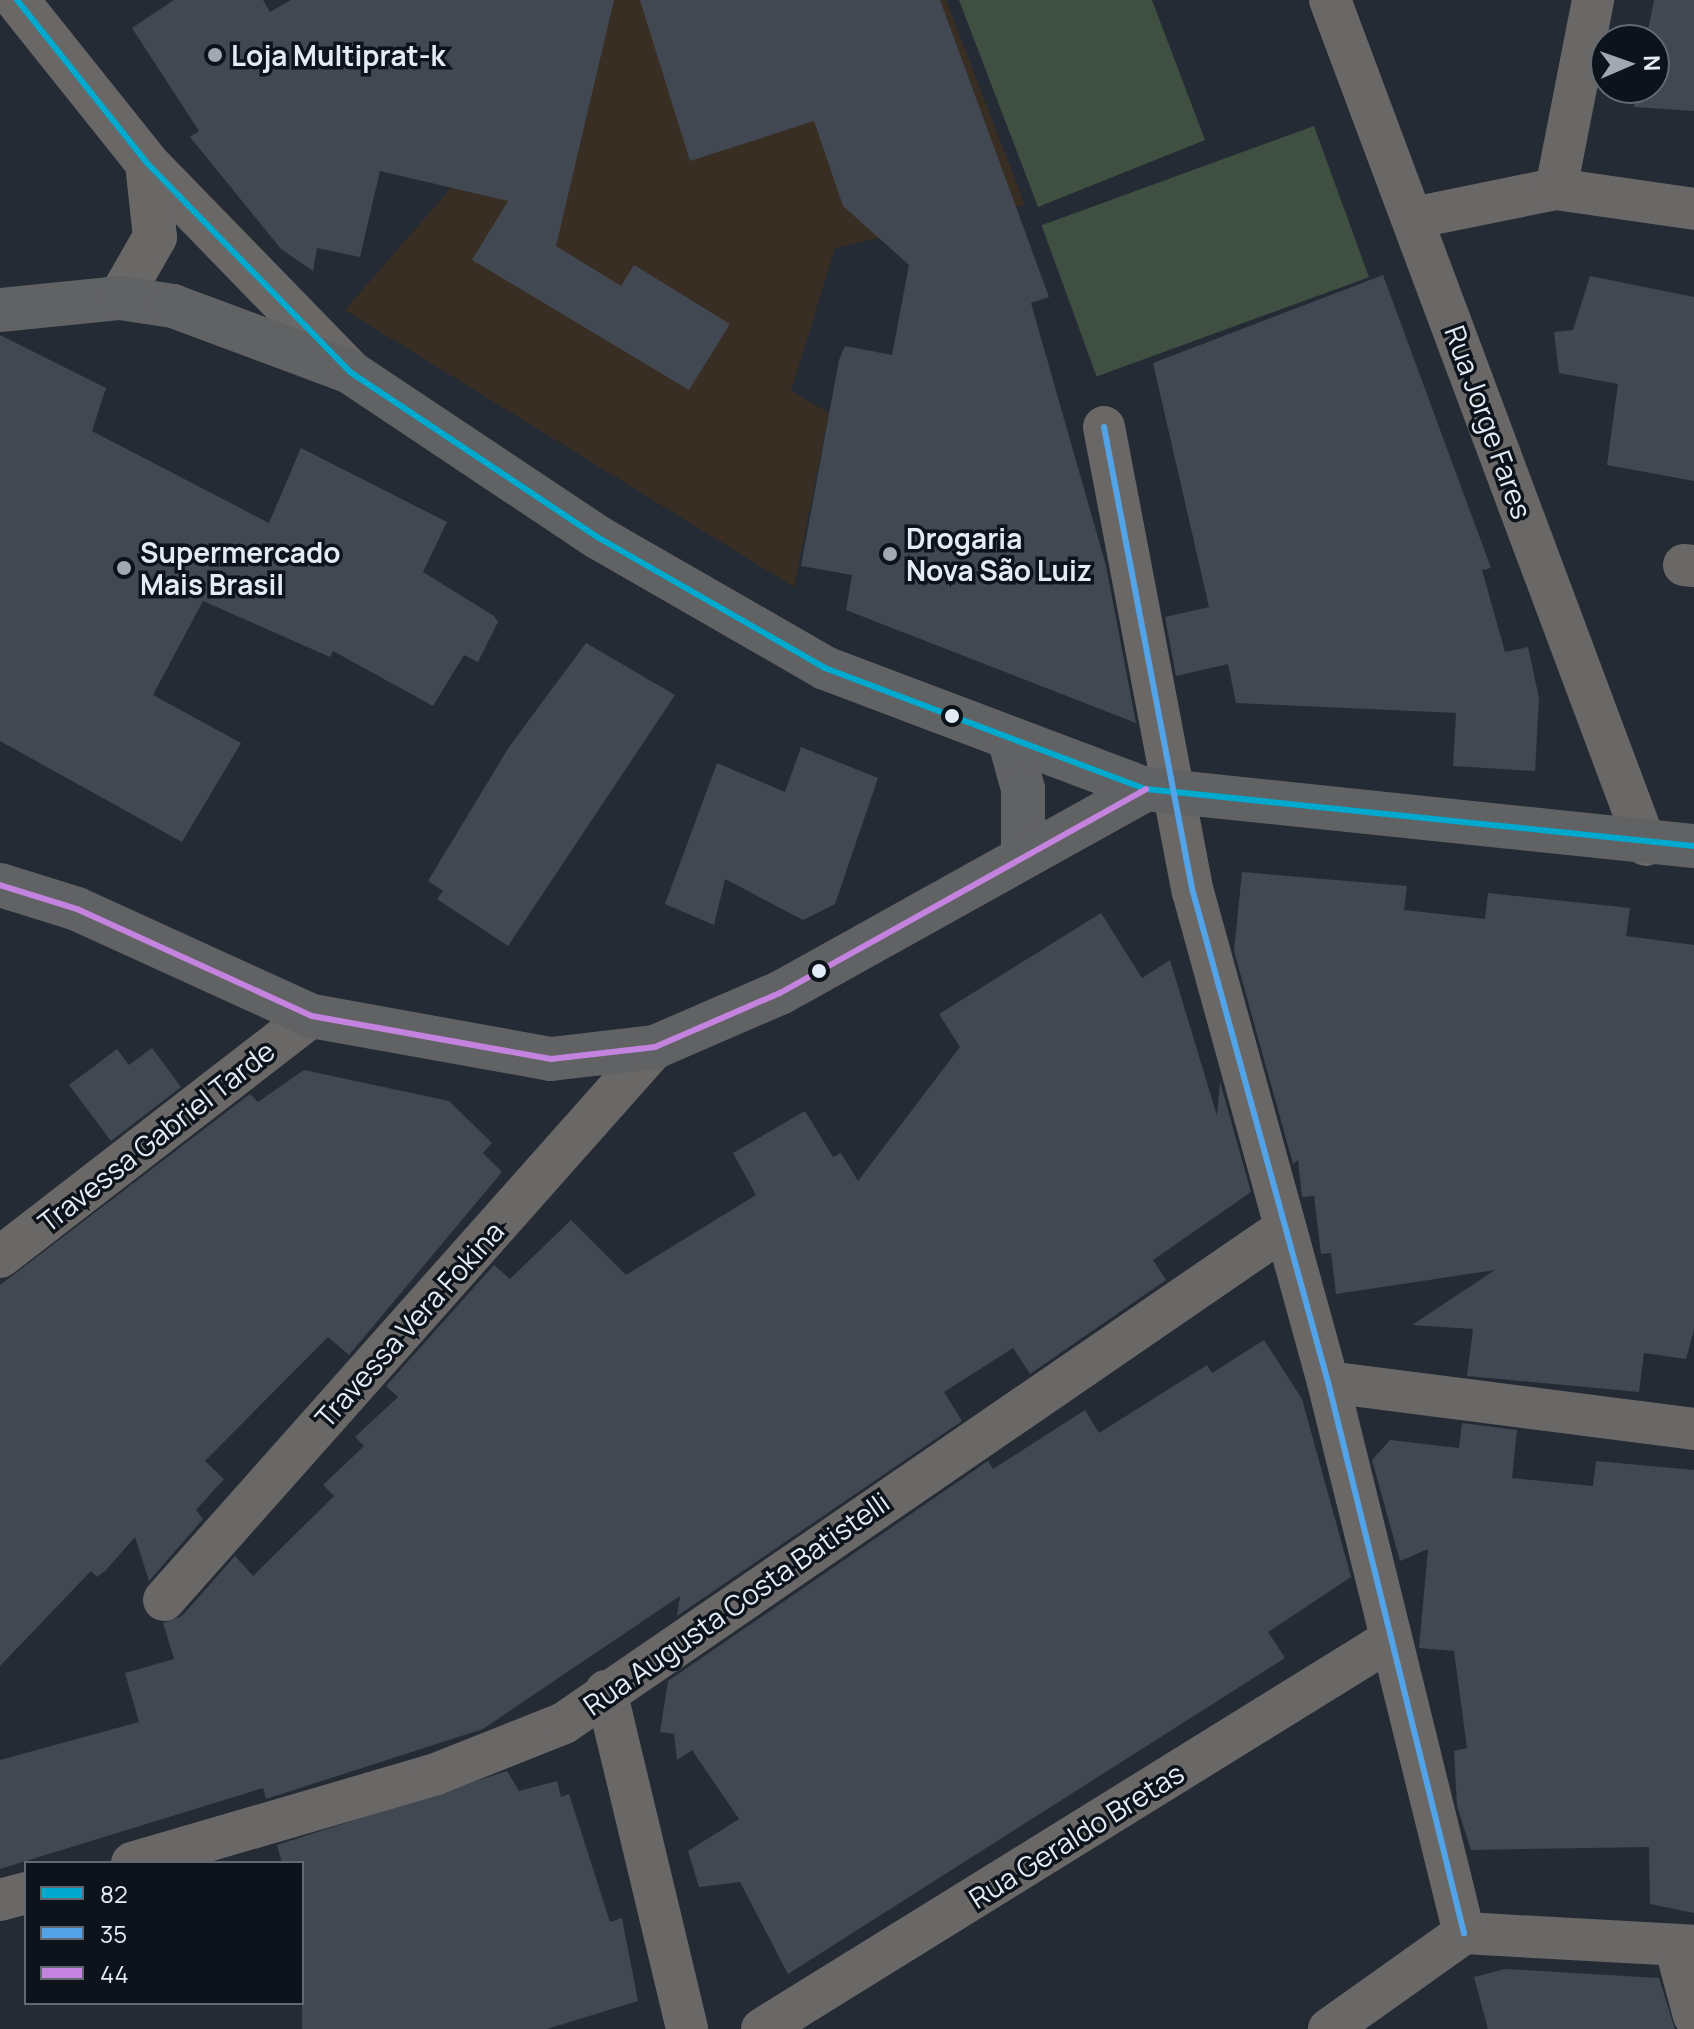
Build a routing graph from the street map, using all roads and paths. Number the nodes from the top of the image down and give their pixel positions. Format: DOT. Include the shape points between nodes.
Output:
graph roads {
  1 [pos="17,0"];
  2 [pos="1330,0"];
  3 [pos="1593,0"];
  4 [pos="147,163"];
  5 [pos="1556,189"];
  6 [pos="1694,209"];
  7 [pos="1413,218"];
  8 [pos="120,298"];
  9 [pos="0,310"];
  10 [pos="350,372"];
  11 [pos="1104,427"];
  12 [pos="1009,738"];
  13 [pos="1163,792"];
  14 [pos="1646,845"];
  15 [pos="1694,846"];
  16 [pos="1023,853"];
  17 [pos="0,885"];
  18 [pos="312,1016"];
  19 [pos="655,1047"];
  20 [pos="1285,1228"];
  21 [pos="0,1257"];
  22 [pos="1328,1382"];
  23 [pos="1694,1429"];
  24 [pos="164,1600"];
  25 [pos="1390,1640"];
  26 [pos="606,1691"];
  27 [pos="139,1861"];
  28 [pos="24,1894"];
  29 [pos="0,1900"];
  30 [pos="1464,1933"];
  31 [pos="1684,1945"];
  32 [pos="1694,2016"];
  33 [pos="687,2029"];
  34 [pos="762,2029"];
  35 [pos="1329,2029"];
  1 -- 4 [label="street"];
  2 -- 7 [label="street, Rua Jorge Fares"];
  3 -- 5 [label="street"];
  4 -- 8 [label="street" via="155,237"];
  4 -- 10 [label="street"];
  5 -- 6 [label="street"];
  5 -- 7 [label="street"];
  7 -- 14 [label="street, Rua Jorge Fares"];
  8 -- 9 [label="main road"];
  8 -- 10 [label="main road" via="213,316"];
  10 -- 12 [label="main road" via="599,538 825,668"];
  11 -- 13 [label="street"];
  12 -- 13 [label="main road"];
  12 -- 16 [label="main road" via="1023,789"];
  13 -- 14 [label="main road"];
  13 -- 16 [label="main road"];
  13 -- 20 [label="street"];
  14 -- 15 [label="main road"];
  16 -- 19 [label="main road" via="780,993"];
  17 -- 18 [label="main road" via="77,909"];
  18 -- 19 [label="main road" via="551,1059"];
  18 -- 21 [label="street, Travessa Gabriel Tarde"];
  19 -- 24 [label="street, Travessa Vera Fokina"];
  20 -- 22 [label="street"];
  20 -- 26 [label="street, Rua Augusta Costa Batistelli"];
  22 -- 23 [label="street"];
  22 -- 25 [label="street"];
  25 -- 30 [label="street"];
  25 -- 34 [label="street, Rua Geraldo Bretas"];
  26 -- 27 [label="street, Rua Augusta Costa Batistelli" via="564,1723 503,1752"];
  26 -- 33 [label="street"];
  28 -- 29 [label="street"];
  30 -- 31 [label="street"];
  30 -- 35 [label="street"];
  31 -- 32 [label="street"];
}
